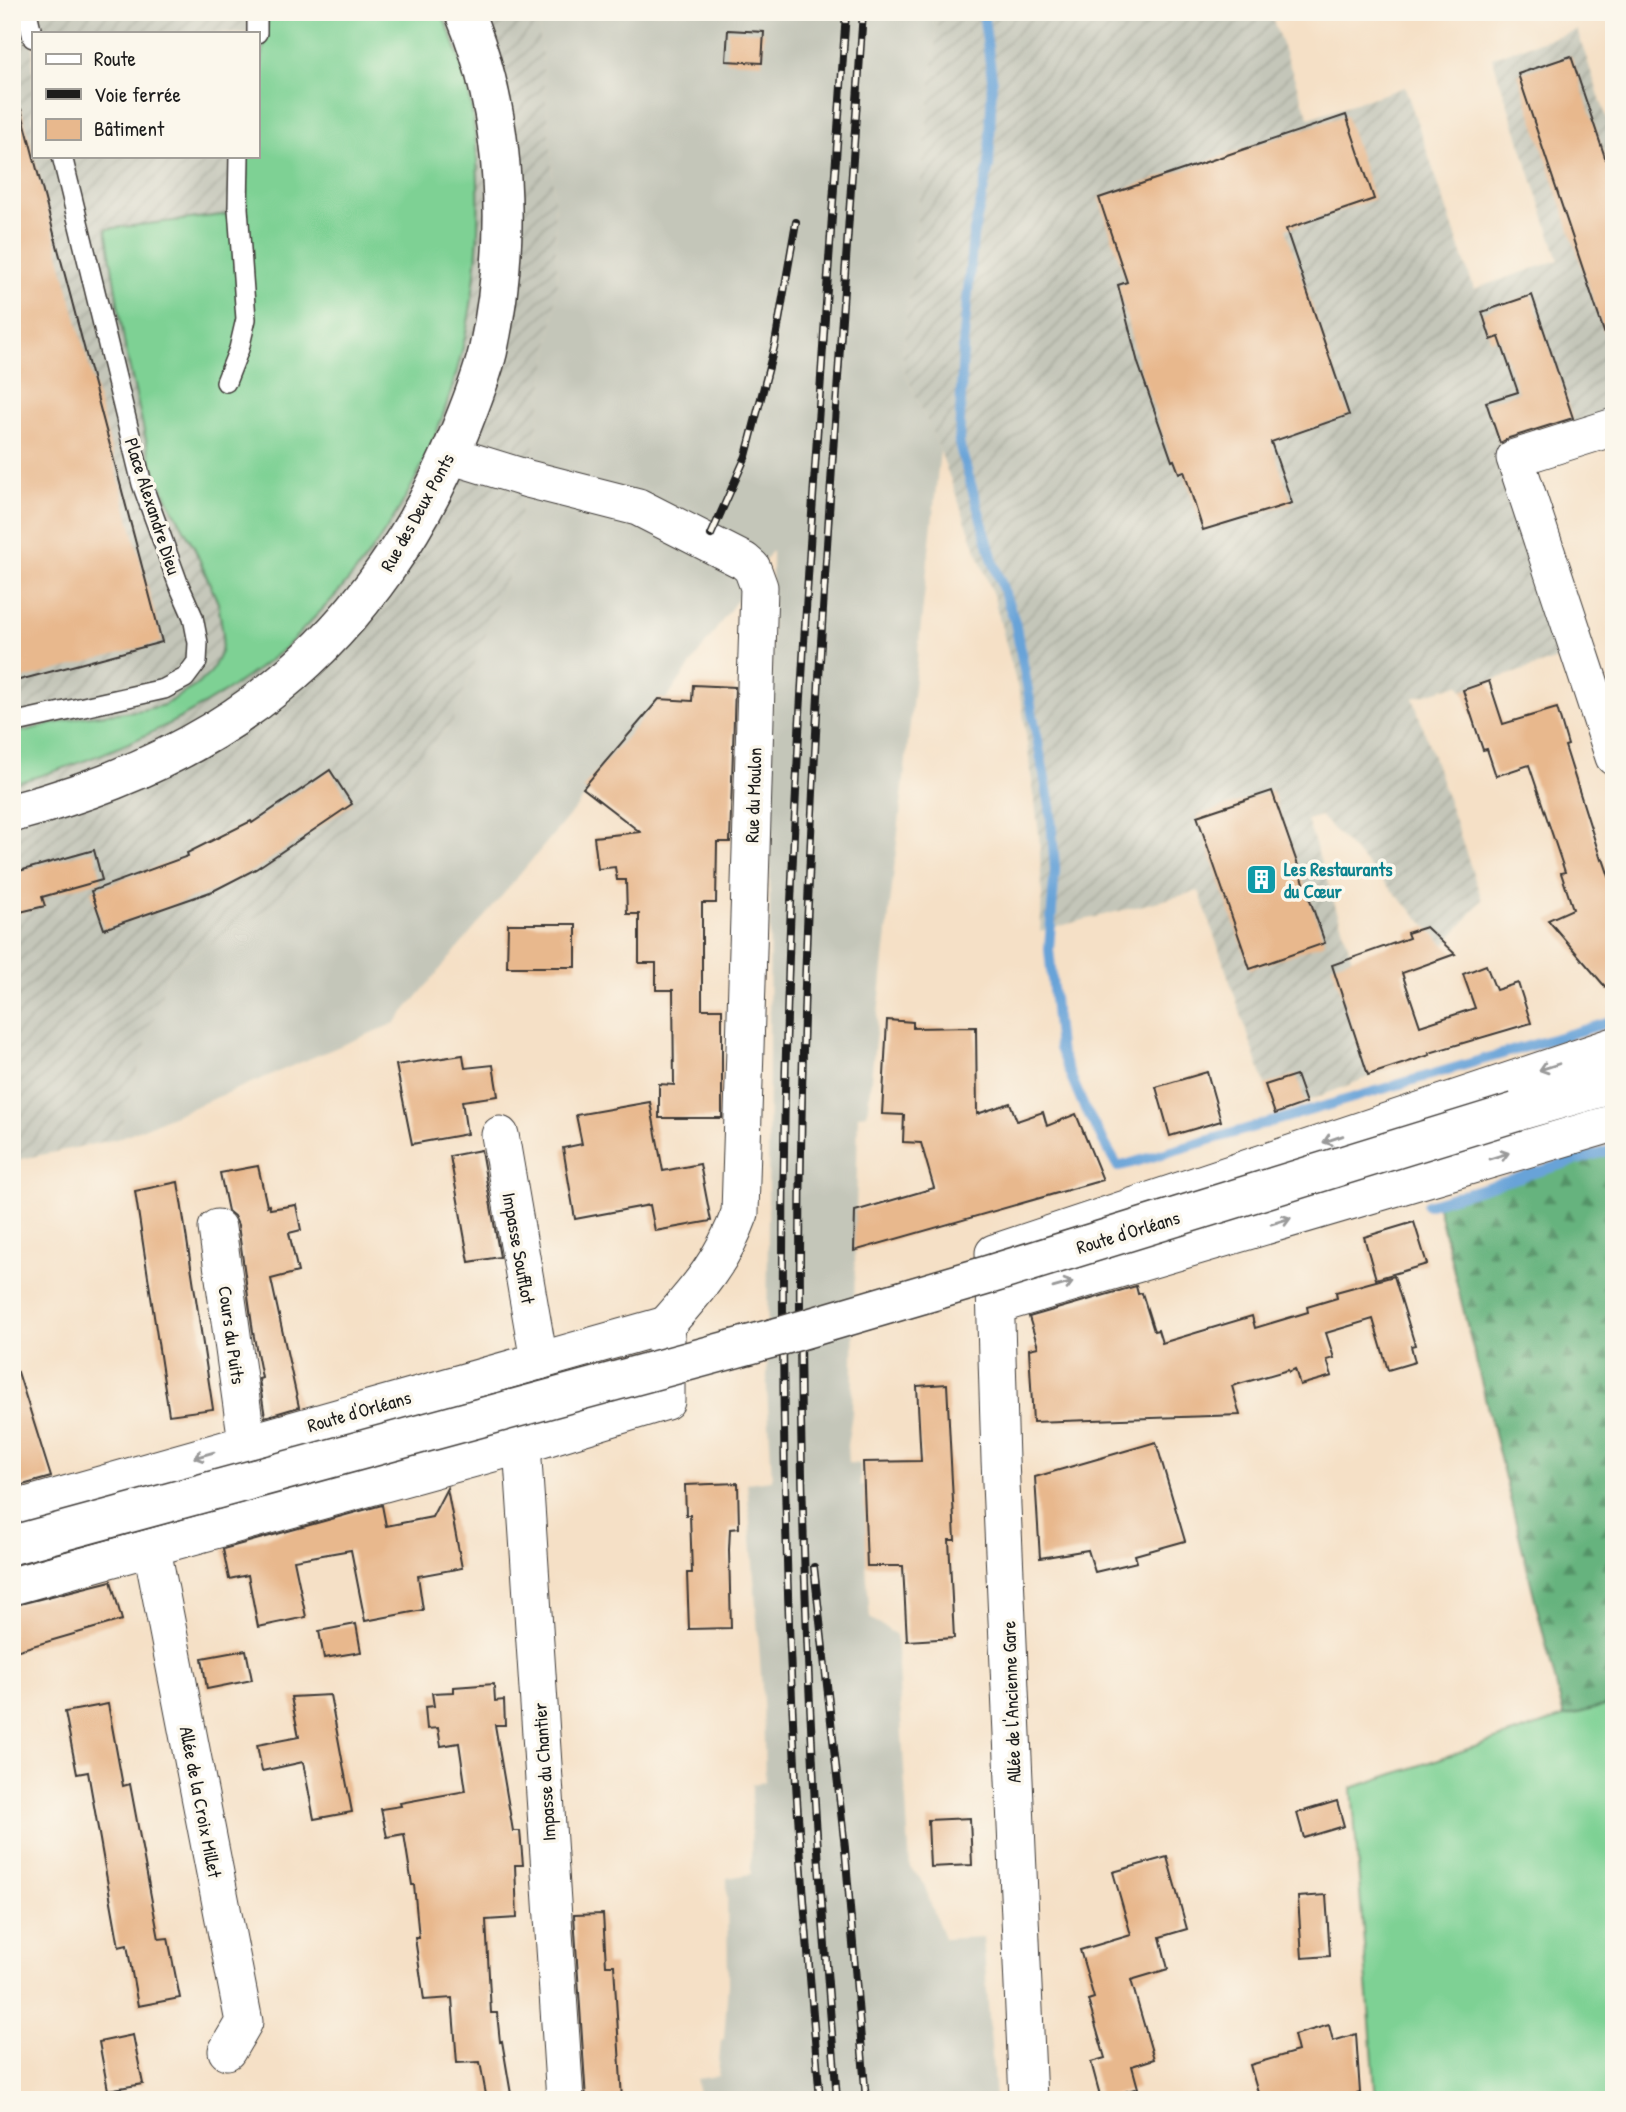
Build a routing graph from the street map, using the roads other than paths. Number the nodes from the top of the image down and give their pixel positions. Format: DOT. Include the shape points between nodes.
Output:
graph roads {
  1 [pos="27,12"];
  2 [pos="257,12"];
  3 [pos="464,12"];
  4 [pos="257,32"];
  5 [pos="32,34"];
  6 [pos="62,158"];
  7 [pos="239,158"];
  8 [pos="226,382"];
  9 [pos="1614,427"];
  10 [pos="450,455"];
  11 [pos="12,723"];
  12 [pos="1614,757"];
  13 [pos="12,813"];
  14 [pos="1614,1046"];
  15 [pos="1605,1088"];
  16 [pos="1614,1123"];
  17 [pos="500,1135"];
  18 [pos="217,1228"];
  19 [pos="997,1305"];
  20 [pos="666,1325"];
  21 [pos="539,1361"];
  22 [pos="247,1442"];
  23 [pos="522,1445"];
  24 [pos="12,1510"];
  25 [pos="12,1545"];
  26 [pos="152,1549"];
  27 [pos="12,1586"];
  28 [pos="227,2051"];
  29 [pos="565,2100"];
  30 [pos="1028,2100"];
  1 -- 5 [label="lane"];
  2 -- 4 [label="lane"];
  3 -- 10 [label="main road, Rue des Deux Ponts" via="491,98 499,147 501,226 495,314 487,353"];
  6 -- 11 [label="lane, Place Alexandre Dieu" via="142,484 193,617 197,662 185,677 164,689"];
  7 -- 8 [label="lane" via="246,319"];
  9 -- 12 [label="street" via="1516,458"];
  10 -- 13 [label="main road, Rue des Deux Ponts" via="375,585 278,686 194,743 145,768 105,786"];
  10 -- 20 [label="street, Rue du Moulon" via="638,507 735,556 757,576 740,1213 729,1243 704,1282"];
  14 -- 19 [label="street, Allée de l'Ancienne Gare, one-way" via="994,1253"];
  15 -- 25 [label="main road, Route d'Orléans, bridge" via="794,1333"];
  19 -- 16 [label="street, one-way"];
  17 -- 21 [label="street, Impasse Soufflot"];
  18 -- 22 [label="street, Cours du Puits"];
  19 -- 30 [label="street, Allée de l'Ancienne Gare"];
  20 -- 21 [label="street, Route d'Orléans"];
  20 -- 23 [label="street" via="666,1401"];
  21 -- 22 [label="street, Route d'Orléans"];
  22 -- 24 [label="street, Route d'Orléans, one-way"];
  23 -- 26 [label="street"];
  23 -- 29 [label="street, Impasse du Chantier"];
  26 -- 27 [label="street"];
  26 -- 28 [label="street, Allée de la Croix Millet" via="244,2022"];
}
